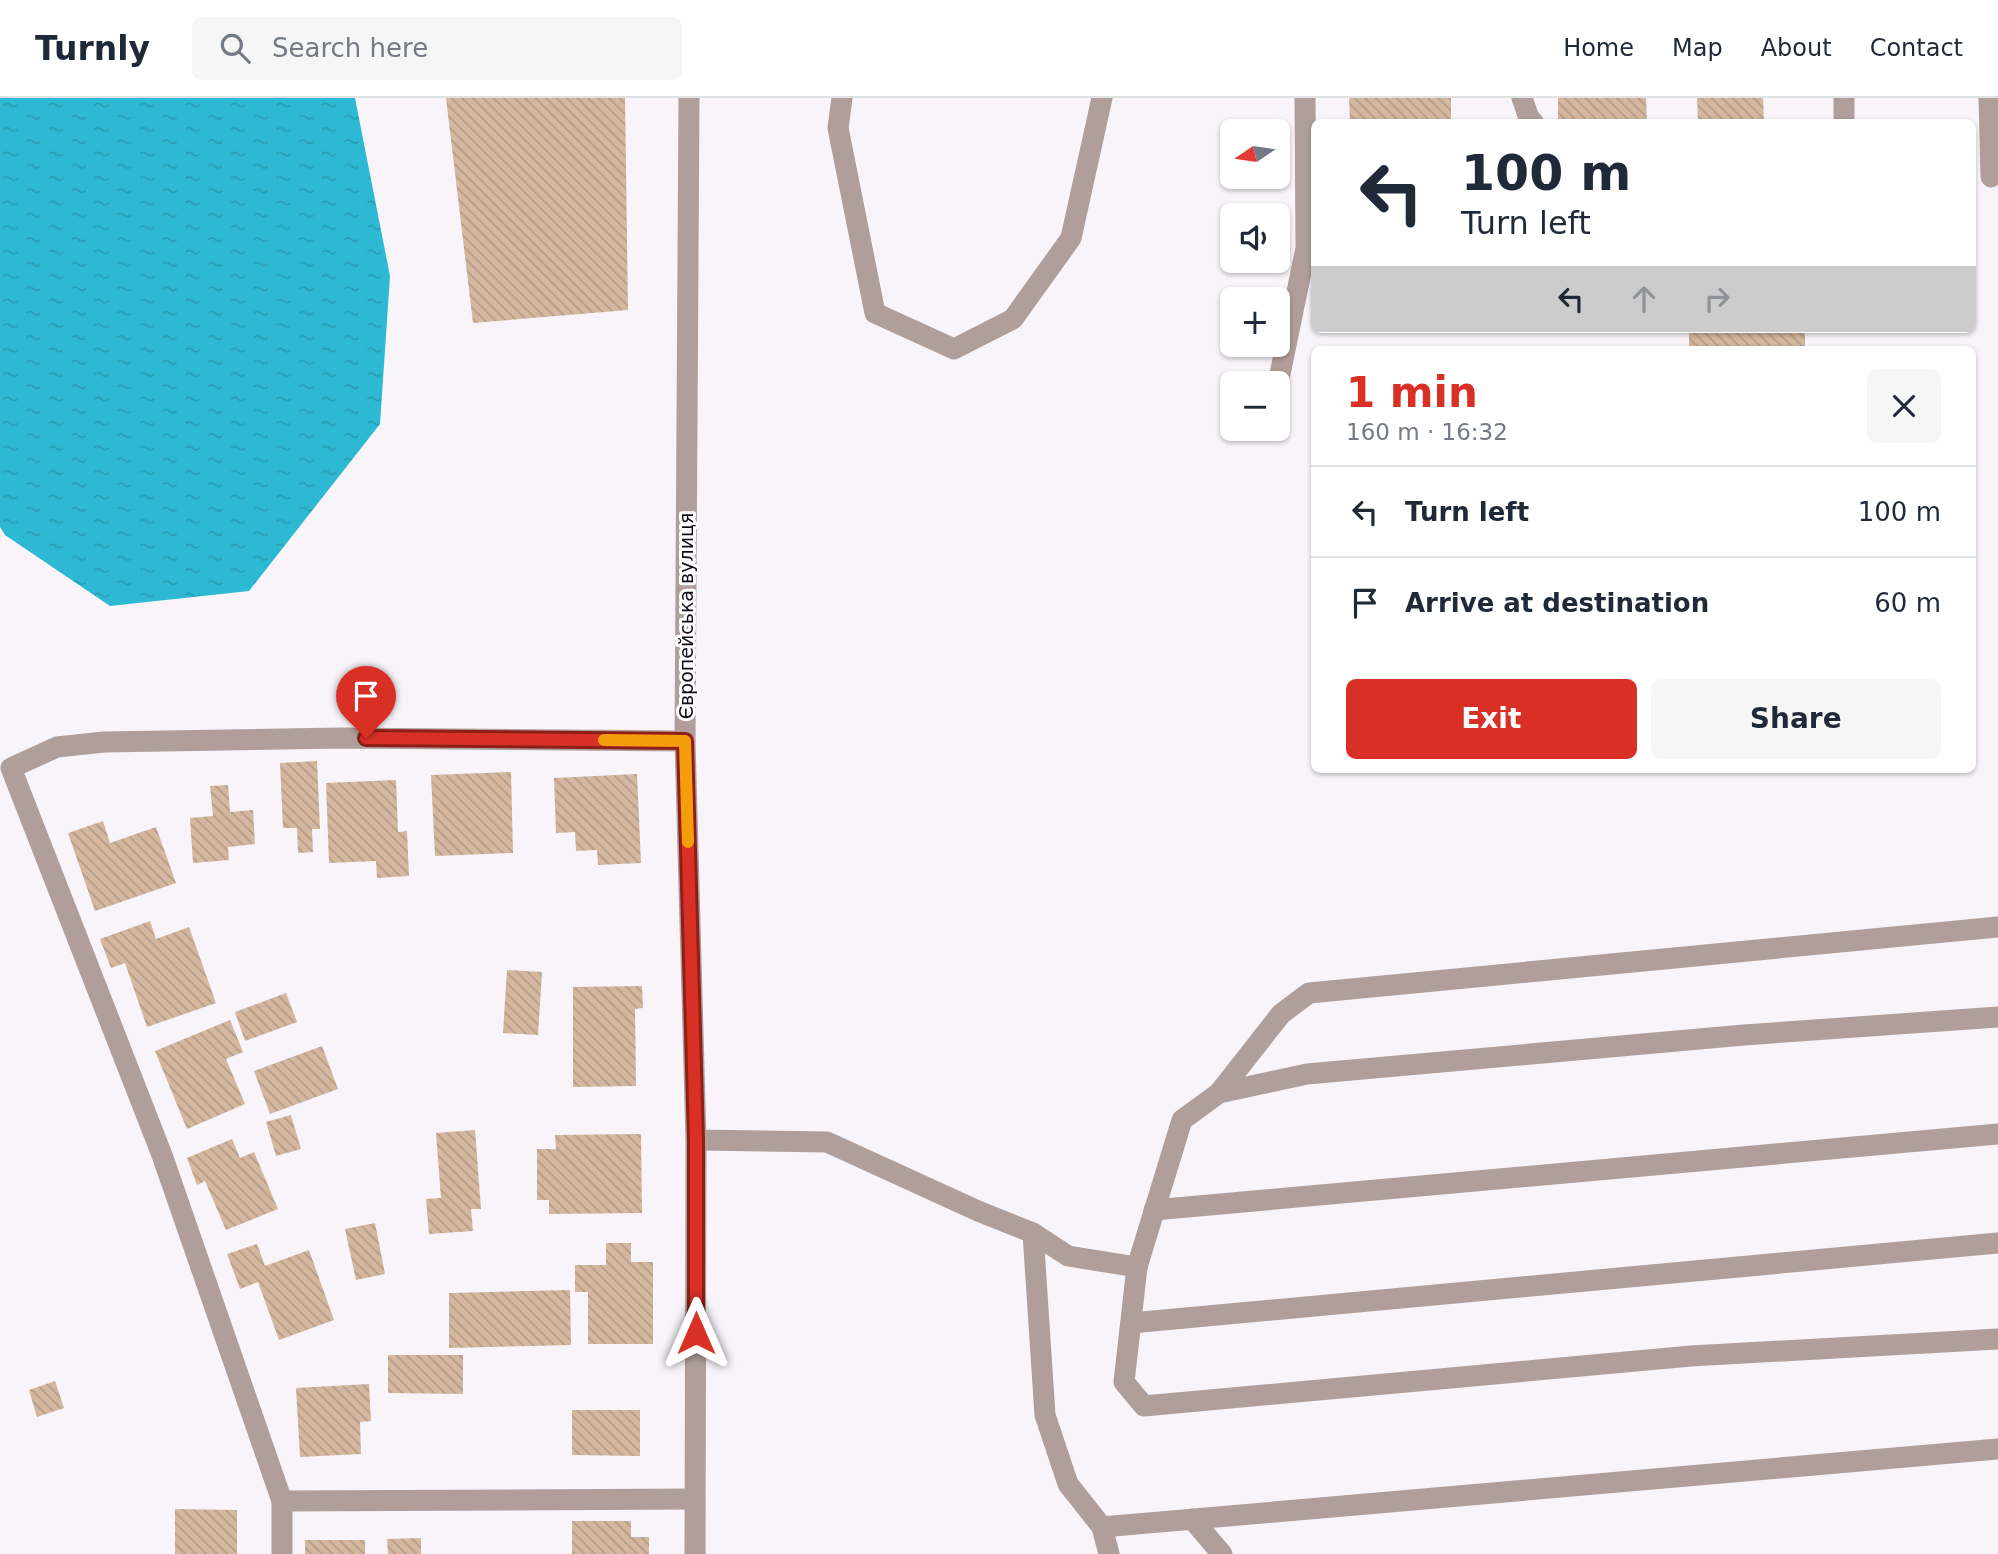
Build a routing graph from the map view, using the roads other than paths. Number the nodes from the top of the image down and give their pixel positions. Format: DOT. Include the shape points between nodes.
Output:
graph roads {
  1 [pos="689,98"];
  2 [pos="842,98"];
  3 [pos="1102,98"];
  4 [pos="1305,98"];
  5 [pos="1522,98"];
  6 [pos="1844,98"];
  7 [pos="1989,98"];
  8 [pos="1530,119"];
  9 [pos="1843,119"];
  10 [pos="1992,177"];
  11 [pos="1281,371"];
  12 [pos="685,741"];
  13 [pos="1998,927"];
  14 [pos="1998,1017"];
  15 [pos="1219,1093"];
  16 [pos="1998,1134"];
  17 [pos="696,1140"];
  18 [pos="1154,1210"];
  19 [pos="1032,1233"];
  20 [pos="1998,1243"];
  21 [pos="1137,1266"];
  22 [pos="1131,1323"];
  23 [pos="1998,1339"];
  24 [pos="1998,1449"];
  25 [pos="695,1499"];
  26 [pos="282,1500"];
  27 [pos="1192,1520"];
  28 [pos="1102,1527"];
  29 [pos="282,1554"];
  30 [pos="695,1554"];
  31 [pos="1109,1554"];
  32 [pos="1222,1554"];
  1 -- 12 [label="street, Європейська вулиця"];
  2 -- 3 [label="street" via="838,128 875,313 954,349 1013,318 1071,238"];
  4 -- 11 [label="street" via="1306,248"];
  5 -- 8 [label="street"];
  6 -- 9 [label="street"];
  7 -- 10 [label="street"];
  12 -- 17 [label="street, Європейська вулиця"];
  12 -- 26 [label="street" via="340,738 104,742 57,747 11,768 162,1155"];
  13 -- 15 [label="street" via="1309,993 1281,1014"];
  14 -- 15 [label="street" via="1321,1073"];
  15 -- 18 [label="street" via="1182,1120"];
  16 -- 18 [label="street"];
  17 -- 19 [label="street" via="827,1142"];
  17 -- 25 [label="street, Європейська вулиця"];
  18 -- 21 [label="street"];
  19 -- 21 [label="street" via="1068,1256"];
  19 -- 28 [label="street" via="1045,1415 1068,1484"];
  20 -- 22 [label="street"];
  21 -- 22 [label="street"];
  22 -- 23 [label="street" via="1124,1382 1144,1406 1691,1356"];
  24 -- 27 [label="street"];
  25 -- 26 [label="street"];
  25 -- 30 [label="street, Європейська вулиця"];
  26 -- 29 [label="street"];
  27 -- 28 [label="street"];
  27 -- 32 [label="street"];
  28 -- 31 [label="street"];
}
